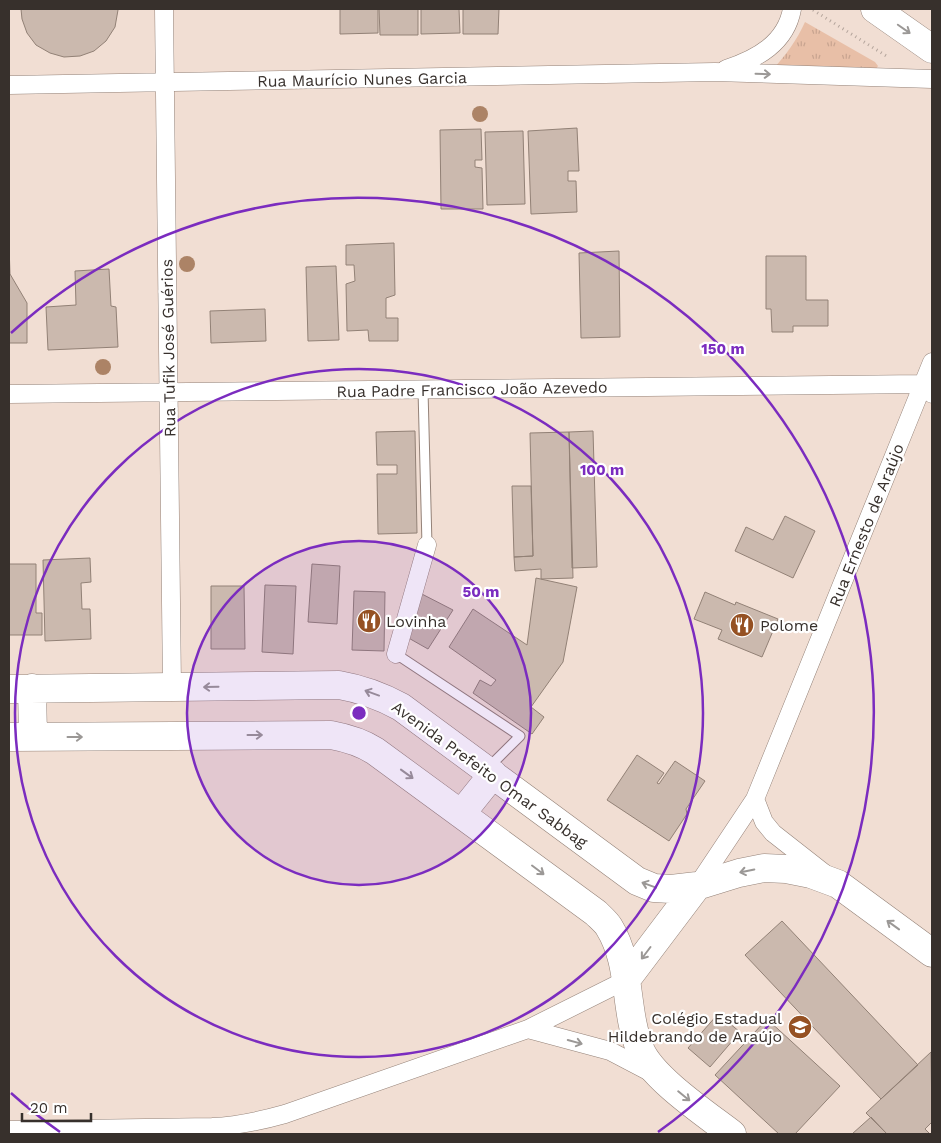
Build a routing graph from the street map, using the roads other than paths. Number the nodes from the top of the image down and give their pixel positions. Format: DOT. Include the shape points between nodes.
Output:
graph roads {
  1 [pos="164,9"];
  2 [pos="792,9"];
  3 [pos="875,9"];
  4 [pos="932,49"];
  5 [pos="714,72"];
  6 [pos="932,79"];
  7 [pos="165,83"];
  8 [pos="9,85"];
  9 [pos="932,362"];
  10 [pos="928,389"];
  11 [pos="423,390"];
  12 [pos="169,392"];
  13 [pos="9,394"];
  14 [pos="427,545"];
  15 [pos="396,654"];
  16 [pos="172,687"];
  17 [pos="21,688"];
  18 [pos="21,737"];
  19 [pos="490,772"];
  20 [pos="755,799"];
  21 [pos="461,814"];
  22 [pos="838,884"];
  23 [pos="697,886"];
  24 [pos="932,953"];
  25 [pos="626,980"];
  26 [pos="528,1029"];
  27 [pos="662,1078"];
  28 [pos="9,1130"];
  29 [pos="732,1134"];
  1 -- 7 [label="street, Rua Tufik José Guérios"];
  2 -- 5 [label="street, Rua Maurício Nunes Garcia" via="782,34 771,47 741,64"];
  3 -- 4 [label="main road, one-way"];
  5 -- 6 [label="street, Rua Maurício Nunes Garcia, one-way"];
  5 -- 7 [label="street, Rua Maurício Nunes Garcia"];
  7 -- 8 [label="street, Rua Maurício Nunes Garcia"];
  7 -- 12 [label="street, Rua Tufik José Guérios"];
  9 -- 10 [label="street, Rua Ernesto de Araújo"];
  10 -- 11 [label="street, Rua Padre Francisco João Azevedo"];
  10 -- 20 [label="street, Rua Ernesto de Araújo"];
  11 -- 12 [label="street, Rua Padre Francisco João Azevedo"];
  11 -- 14 [label="lane"];
  12 -- 13 [label="street, Rua Padre Francisco João Azevedo"];
  12 -- 16 [label="street, Rua Tufik José Guérios"];
  14 -- 15 [label="street"];
  15 -- 19 [label="lane" via="520,736"];
  16 -- 17 [label="main road, Avenida Prefeito Omar Sabbag"];
  19 -- 16 [label="main road, Avenida Prefeito Omar Sabbag, one-way" via="401,707 358,688 339,685"];
  17 -- 18 [label="main road"];
  18 -- 21 [label="main road, one-way" via="331,735 356,741 375,751"];
  19 -- 21 [label="main road"];
  23 -- 19 [label="main road, Avenida Prefeito Omar Sabbag, one-way" via="654,888 637,881"];
  20 -- 22 [label="street" via="764,822 773,833"];
  20 -- 23 [label="street, Rua Ernesto de Araújo"];
  21 -- 25 [label="main road, one-way" via="609,925 622,956"];
  22 -- 23 [label="main road, Avenida Prefeito Omar Sabbag, one-way" via="811,874 764,868"];
  24 -- 22 [label="main road, Avenida Prefeito Omar Sabbag, one-way"];
  23 -- 25 [label="main road, one-way"];
  25 -- 26 [label="street"];
  25 -- 27 [label="main road" via="640,1049"];
  26 -- 27 [label="street, one-way" via="610,1051"];
  26 -- 28 [label="street" via="285,1114 232,1126"];
  27 -- 29 [label="main road, one-way"];
}
